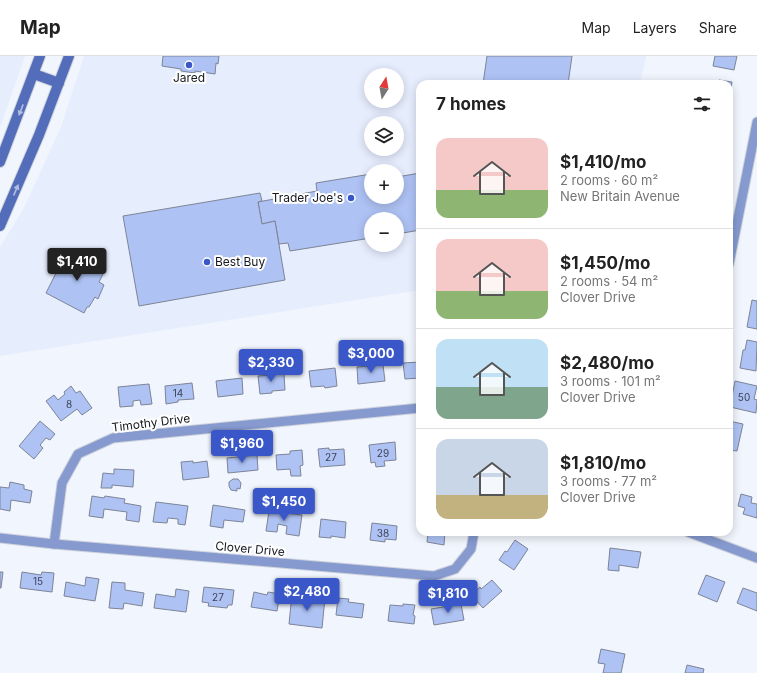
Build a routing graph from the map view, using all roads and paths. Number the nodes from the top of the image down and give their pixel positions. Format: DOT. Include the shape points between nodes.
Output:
graph roads {
  1 [pos="40,56"];
  2 [pos="69,56"];
  3 [pos="34,74"];
  4 [pos="59,83"];
  5 [pos="757,122"];
  6 [pos="0,162"];
  7 [pos="753,165"];
  8 [pos="0,226"];
  9 [pos="733,248"];
  10 [pos="416,408"];
  11 [pos="473,536"];
  12 [pos="699,536"];
  13 [pos="0,538"];
  14 [pos="54,544"];
  15 [pos="757,558"];
  1 -- 3 [label="main road"];
  2 -- 4 [label="main road"];
  3 -- 4 [label="main road"];
  3 -- 6 [label="main road, one-way"];
  8 -- 4 [label="main road, one-way"];
  5 -- 7 [label="street"];
  7 -- 9 [label="street"];
  10 -- 14 [label="street, Timothy Drive" via="113,438 78,454 62,483"];
  11 -- 14 [label="street, Clover Drive" via="471,549 455,569 434,576"];
  12 -- 15 [label="street"];
  13 -- 14 [label="street, Clover Drive"];
}
